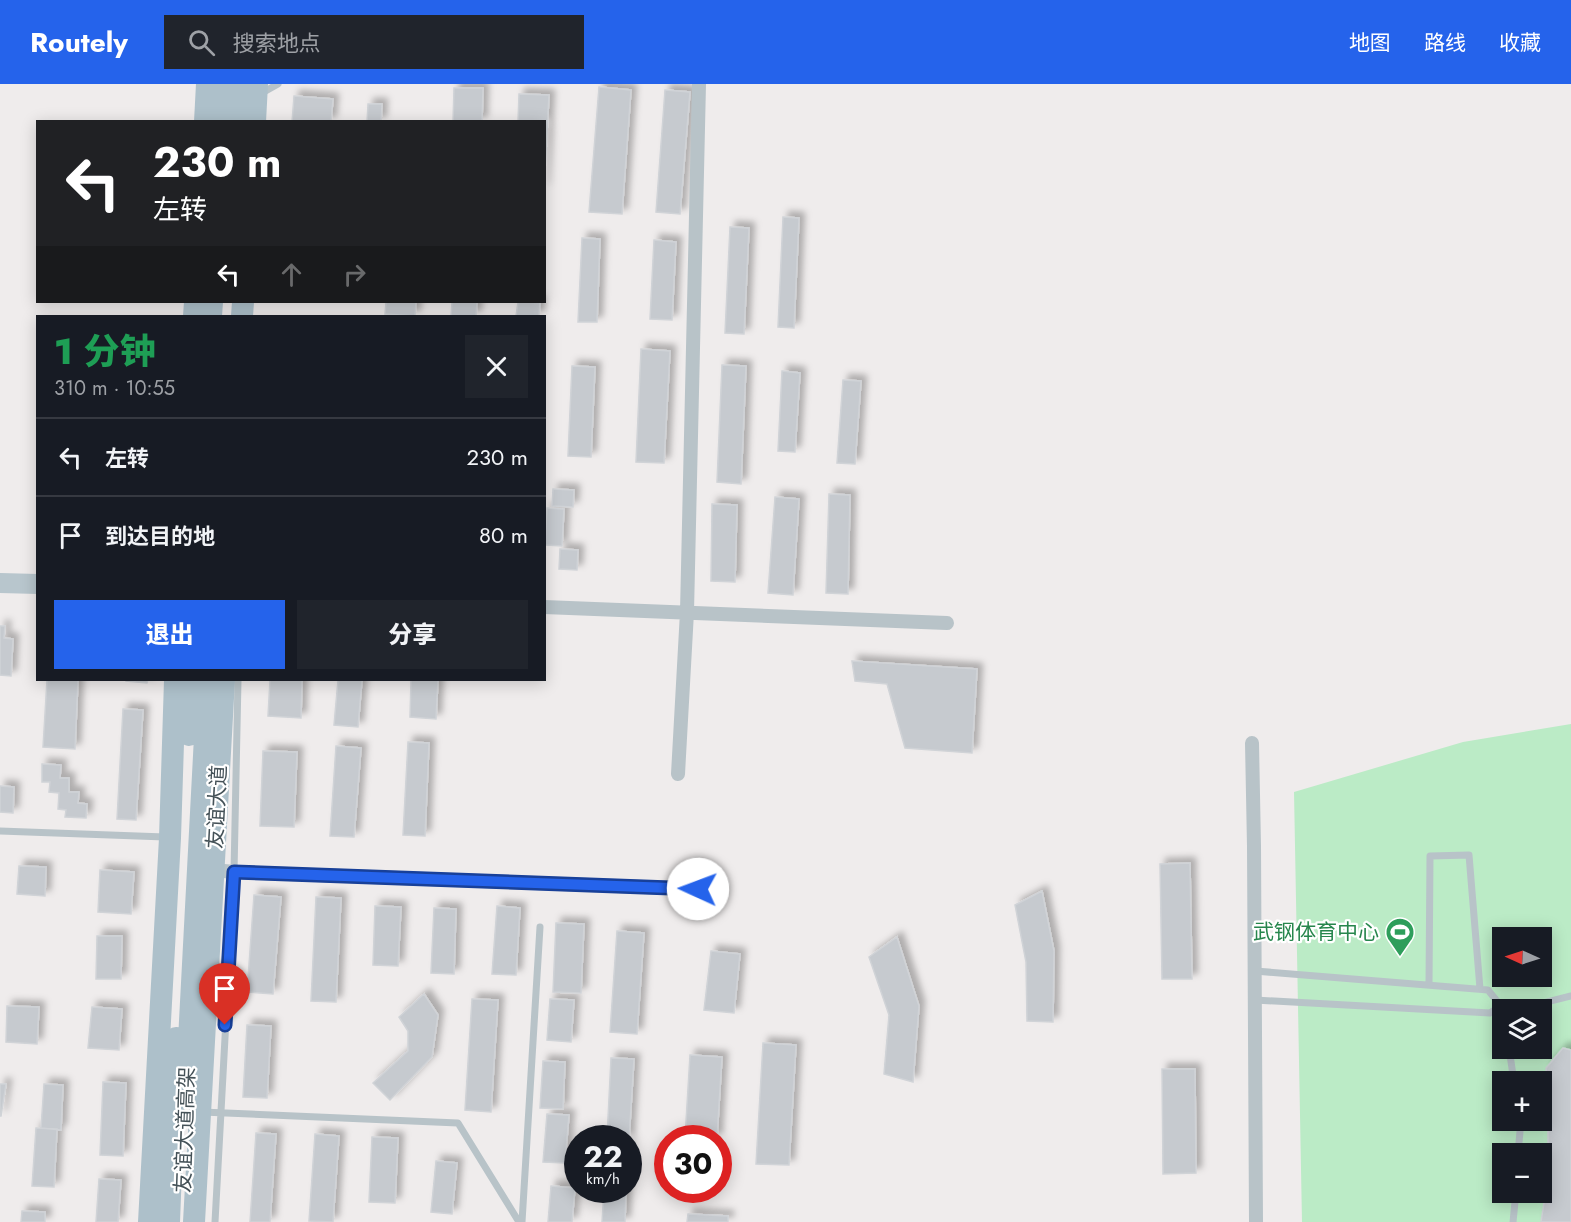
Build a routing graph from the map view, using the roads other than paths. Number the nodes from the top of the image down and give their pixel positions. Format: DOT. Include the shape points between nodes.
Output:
graph roads {
  1 [pos="207,84"];
  2 [pos="224,84"];
  3 [pos="278,84"];
  4 [pos="699,84"];
  5 [pos="251,88"];
  6 [pos="205,120"];
  7 [pos="222,120"];
  8 [pos="239,120"];
  9 [pos="255,120"];
  10 [pos="0,583"];
  11 [pos="36,584"];
  12 [pos="546,607"];
  13 [pos="687,612"];
  14 [pos="947,623"];
  15 [pos="175,681"];
  16 [pos="192,681"];
  17 [pos="208,681"];
  18 [pos="224,681"];
  19 [pos="238,681"];
  20 [pos="1252,743"];
  21 [pos="678,774"];
  22 [pos="0,831"];
  23 [pos="170,838"];
  24 [pos="224,871"];
  25 [pos="698,889"];
  26 [pos="540,927"];
  27 [pos="1255,971"];
  28 [pos="1429,985"];
  29 [pos="1480,989"];
  30 [pos="1571,996"];
  31 [pos="1495,999"];
  32 [pos="1255,1000"];
  33 [pos="1552,1000"];
  34 [pos="1492,1012"];
  35 [pos="210,1112"];
  36 [pos="1515,1203"];
  37 [pos="148,1222"];
  38 [pos="169,1222"];
  39 [pos="181,1222"];
  40 [pos="194,1222"];
  41 [pos="215,1222"];
  42 [pos="521,1222"];
  43 [pos="1256,1222"];
  44 [pos="1513,1222"];
  1 -- 6 [label="main road"];
  2 -- 7 [label="main road"];
  3 -- 5 [label="lane"];
  4 -- 13 [label="street"];
  5 -- 8 [label="main road"];
  5 -- 9 [label="main road"];
  10 -- 11 [label="main road"];
  12 -- 13 [label="street"];
  13 -- 14 [label="street"];
  13 -- 21 [label="street"];
  15 -- 23 [label="main road"];
  16 -- 38 [label="main road, 友谊大道高架"];
  17 -- 39 [label="main road, 友谊大道高架"];
  18 -- 24 [label="main road, 友谊大道"];
  19 -- 24 [label="lane"];
  20 -- 27 [label="street"];
  22 -- 23 [label="lane"];
  23 -- 37 [label="main road"];
  24 -- 25 [label="street"];
  24 -- 35 [label="main road, 友谊大道"];
  26 -- 42 [label="lane"];
  27 -- 28 [label="lane"];
  27 -- 32 [label="street"];
  28 -- 29 [label="lane"];
  28 -- 29 [label="lane" via="1430,856 1468,855"];
  29 -- 31 [label="lane" via="1488,990"];
  30 -- 33 [label="lane"];
  32 -- 34 [label="lane"];
  32 -- 43 [label="street"];
  35 -- 40 [label="main road, 友谊大道"];
  35 -- 41 [label="lane"];
  35 -- 42 [label="lane" via="458,1123"];
  36 -- 44 [label="lane"];
}
